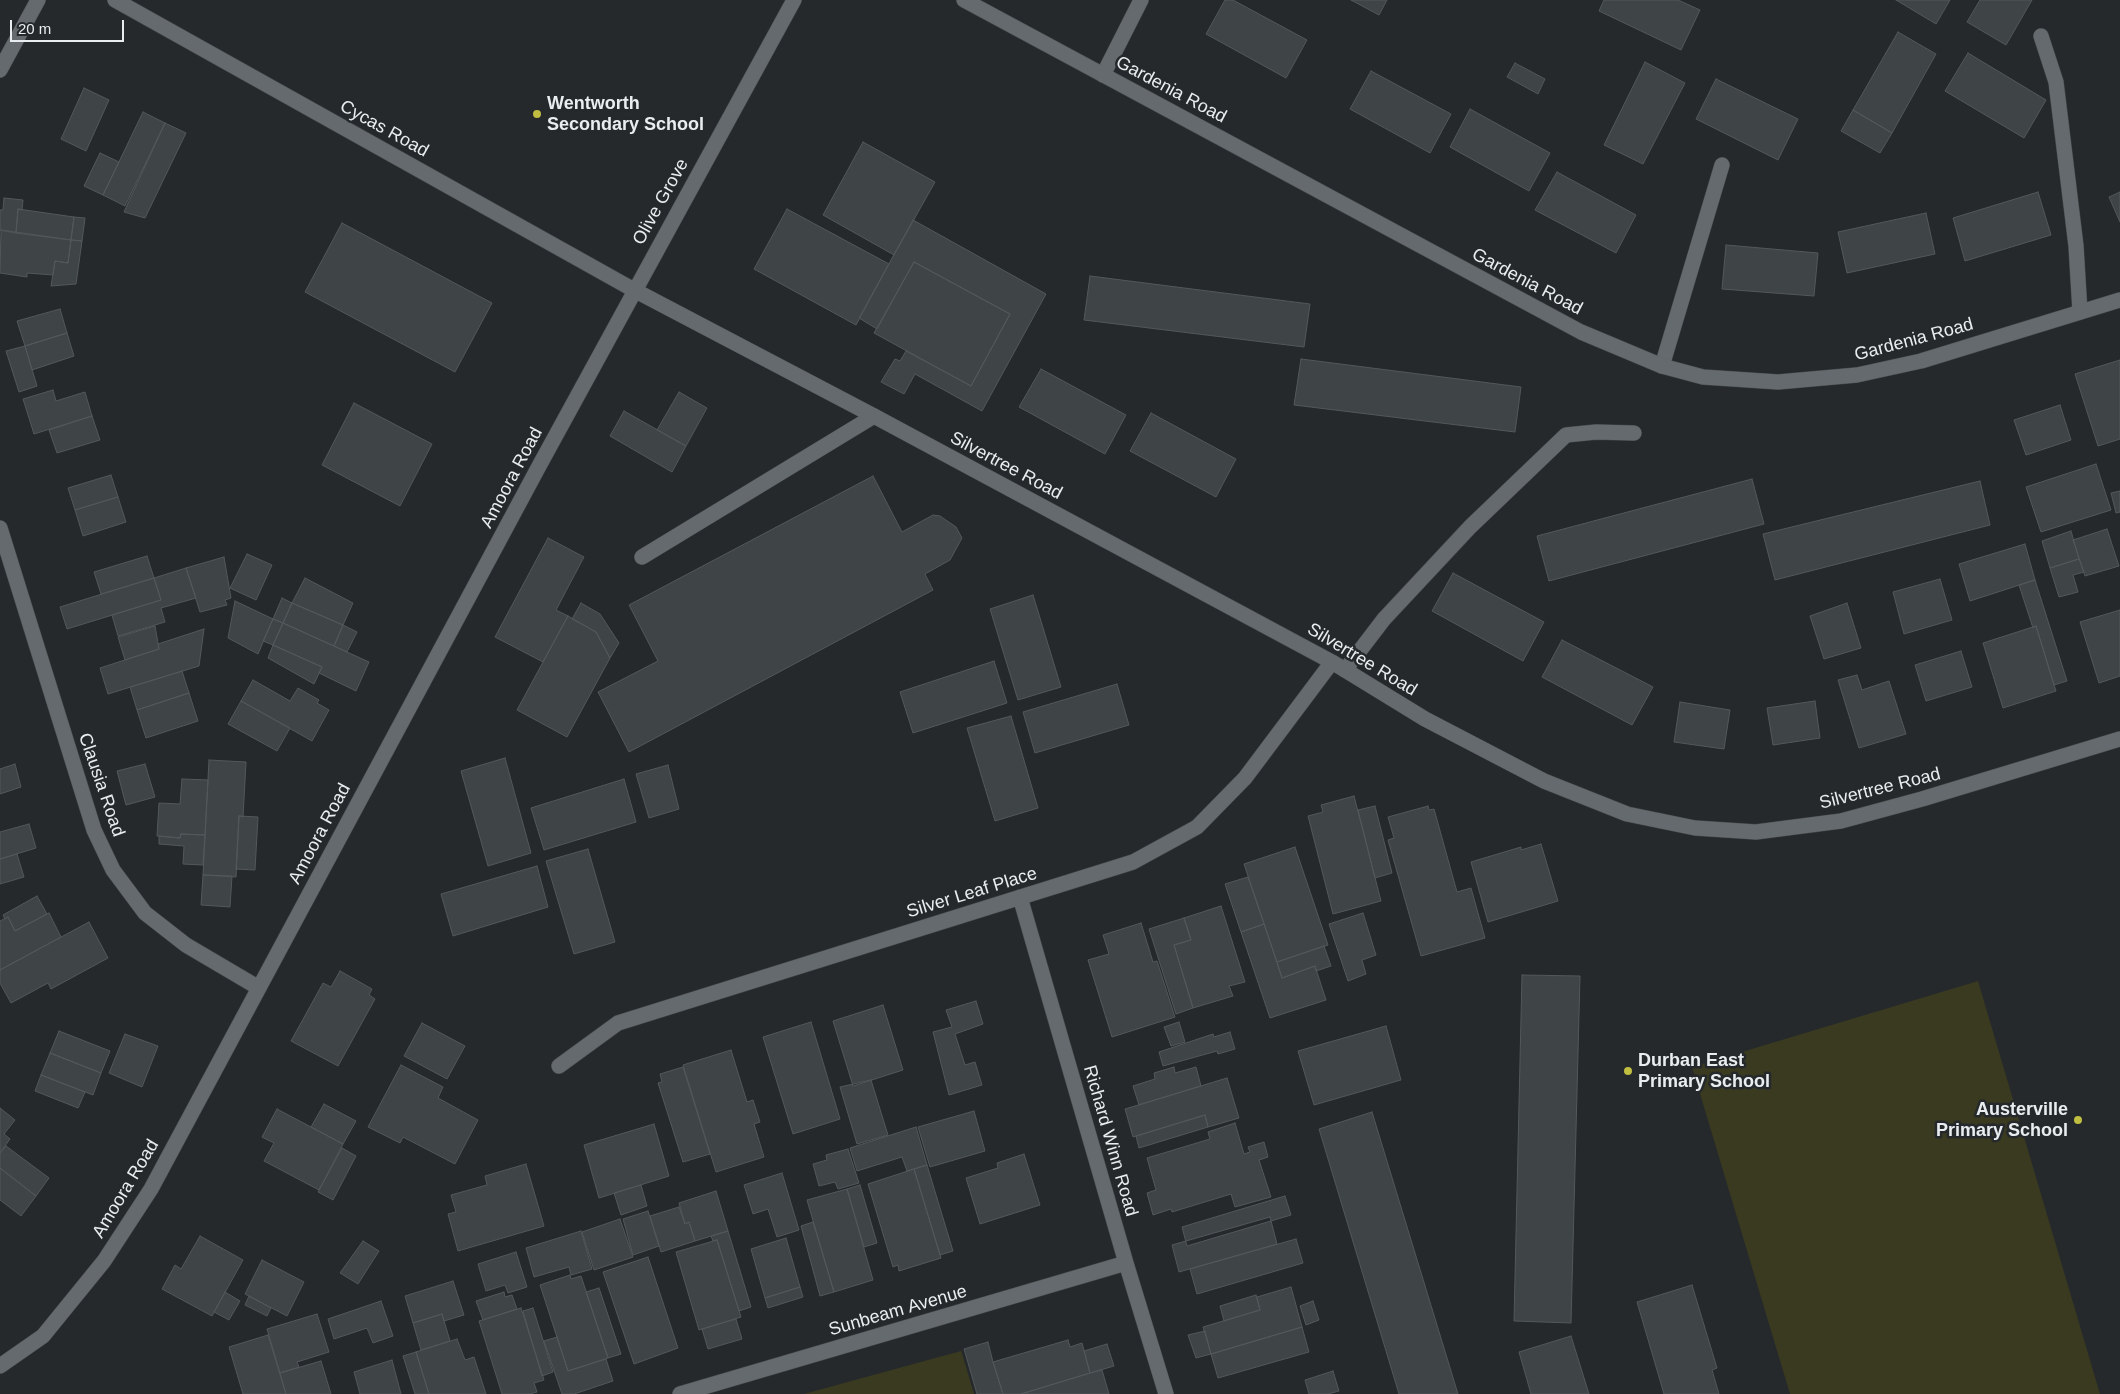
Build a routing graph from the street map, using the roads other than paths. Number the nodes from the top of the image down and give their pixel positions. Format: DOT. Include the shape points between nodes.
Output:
graph roads {
  1 [pos="38,0"];
  2 [pos="115,0"];
  3 [pos="794,0"];
  4 [pos="964,0"];
  5 [pos="1141,0"];
  6 [pos="2041,36"];
  7 [pos="0,70"];
  8 [pos="1102,75"];
  9 [pos="1722,165"];
  10 [pos="634,290"];
  11 [pos="2120,300"];
  12 [pos="2080,312"];
  13 [pos="1662,366"];
  14 [pos="874,416"];
  15 [pos="1634,433"];
  16 [pos="0,528"];
  17 [pos="642,557"];
  18 [pos="1339,666"];
  19 [pos="2120,739"];
  20 [pos="1020,897"];
  21 [pos="259,988"];
  22 [pos="559,1066"];
  23 [pos="1126,1263"];
  24 [pos="0,1366"];
  25 [pos="680,1394"];
  26 [pos="1166,1394"];
  1 -- 7 [label="street"];
  2 -- 10 [label="street, Cycas Road"];
  3 -- 10 [label="street, Olive Grove"];
  4 -- 8 [label="street, Gardenia Road"];
  5 -- 8 [label="street"];
  6 -- 12 [label="street" via="2056,82 2076,246"];
  8 -- 13 [label="street, Gardenia Road" via="1581,332"];
  9 -- 13 [label="street"];
  10 -- 14 [label="street, Silvertree Road"];
  10 -- 21 [label="street, Amoora Road"];
  11 -- 12 [label="street, Gardenia Road"];
  12 -- 13 [label="street, Gardenia Road" via="1921,361 1858,376 1778,382 1703,377"];
  14 -- 17 [label="street"];
  14 -- 18 [label="street, Silvertree Road"];
  15 -- 18 [label="street, Silver Leaf Place" via="1566,435 1470,527"];
  16 -- 21 [label="street, Clausia Road" via="94,830 113,870 145,913 186,945"];
  18 -- 19 [label="street, Silvertree Road" via="1425,719 1544,781 1627,814 1695,828 1756,832 1841,821 1922,800"];
  18 -- 20 [label="street, Silver Leaf Place" via="1245,778 1197,827 1133,862"];
  20 -- 22 [label="street, Silver Leaf Place" via="618,1023"];
  20 -- 23 [label="street, Richard Winn Road"];
  21 -- 24 [label="street, Amoora Road" via="151,1189 104,1261 43,1336"];
  23 -- 25 [label="street, Sunbeam Avenue"];
  23 -- 26 [label="street, Richard Winn Road"];
}
